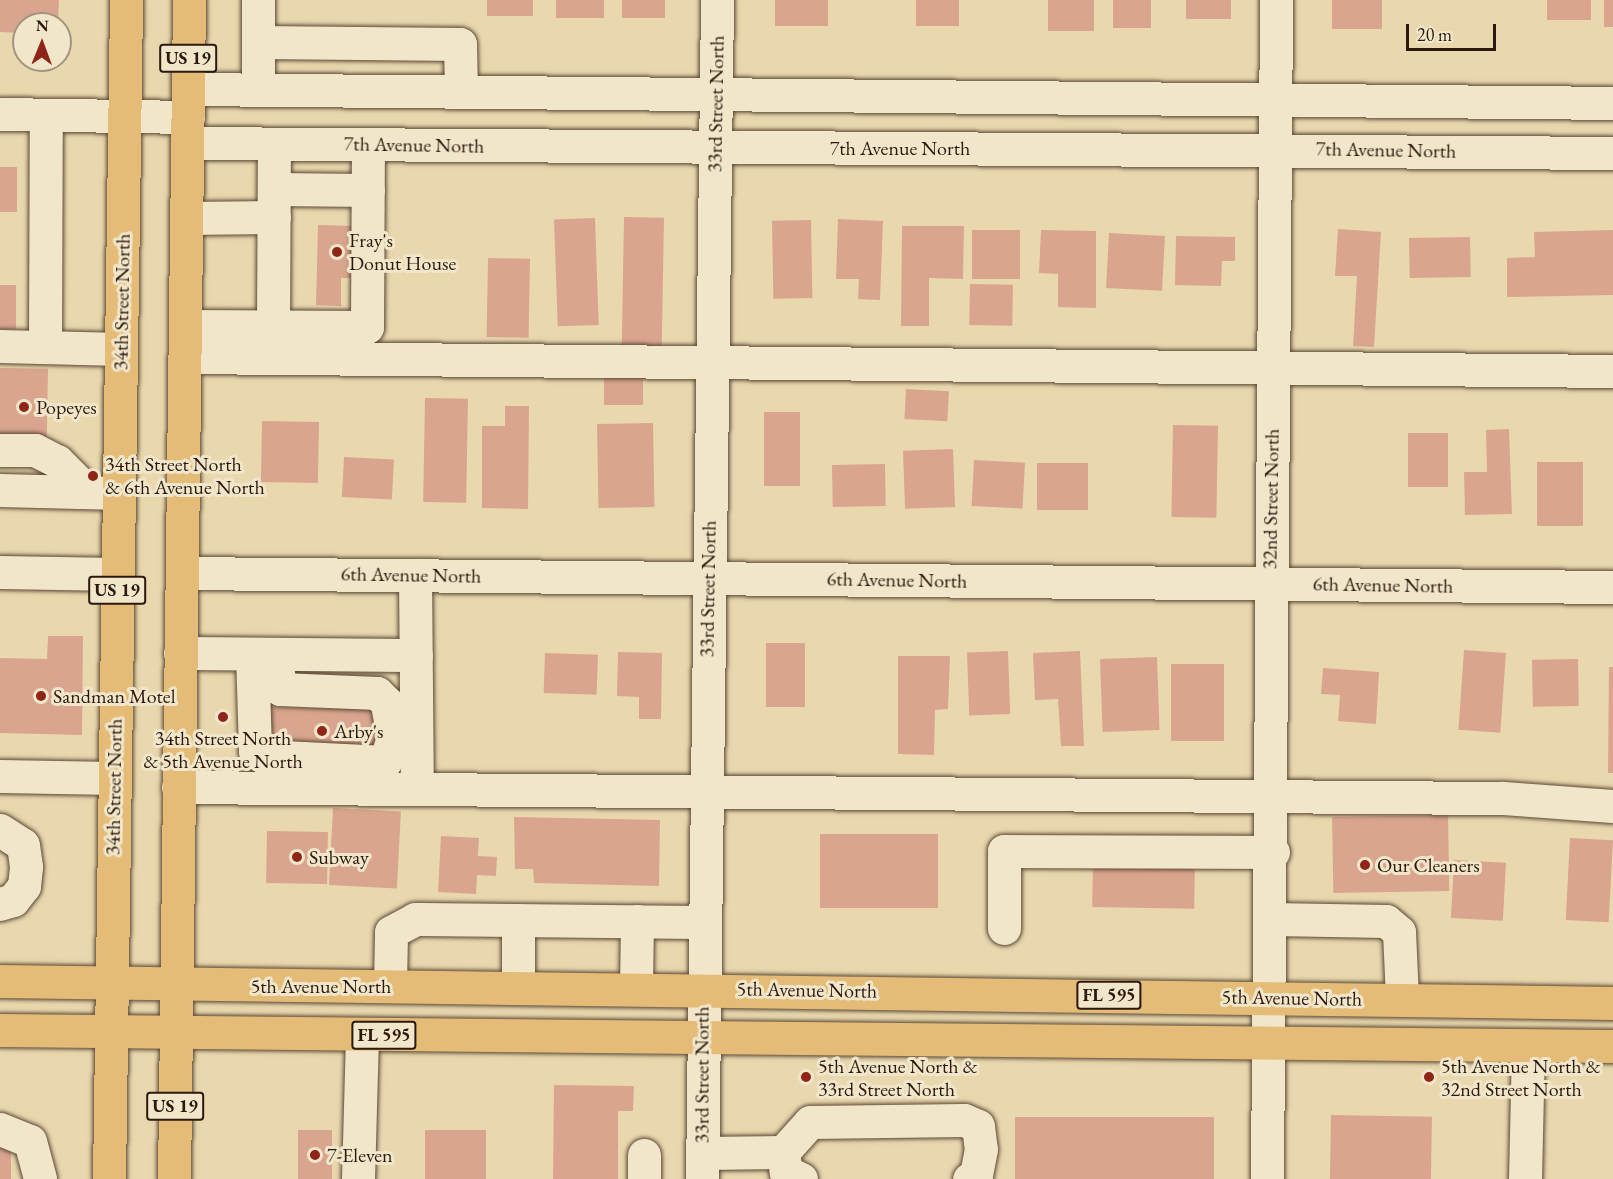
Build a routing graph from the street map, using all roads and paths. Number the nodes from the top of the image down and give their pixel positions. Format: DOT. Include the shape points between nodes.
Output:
graph roads {
  1 [pos="126,0"];
  2 [pos="189,0"];
  3 [pos="258,0"];
  4 [pos="717,0"];
  5 [pos="1276,0"];
  6 [pos="258,42"];
  7 [pos="258,89"];
  8 [pos="461,92"];
  9 [pos="716,94"];
  10 [pos="1275,99"];
  11 [pos="1613,103"];
  12 [pos="0,114"];
  13 [pos="46,115"];
  14 [pos="124,116"];
  15 [pos="188,116"];
  16 [pos="274,144"];
  17 [pos="369,144"];
  18 [pos="715,148"];
  19 [pos="1274,148"];
  20 [pos="1613,153"];
  21 [pos="368,190"];
  22 [pos="274,203"];
  23 [pos="186,218"];
  24 [pos="273,326"];
  25 [pos="185,342"];
  26 [pos="0,346"];
  27 [pos="45,347"];
  28 [pos="121,349"];
  29 [pos="712,360"];
  30 [pos="1272,366"];
  31 [pos="1613,371"];
  32 [pos="0,450"];
  33 [pos="0,490"];
  34 [pos="103,493"];
  35 [pos="0,572"];
  36 [pos="182,573"];
  37 [pos="117,574"];
  38 [pos="415,575"];
  39 [pos="709,578"];
  40 [pos="1270,584"];
  41 [pos="1613,588"];
  42 [pos="180,653"];
  43 [pos="264,654"];
  44 [pos="416,655"];
  45 [pos="0,776"];
  46 [pos="114,778"];
  47 [pos="178,787"];
  48 [pos="417,788"];
  49 [pos="705,794"];
  50 [pos="1272,798"];
  51 [pos="1613,806"];
  52 [pos="0,830"];
  53 [pos="1273,852"];
  54 [pos="0,904"];
  55 [pos="1272,919"];
  56 [pos="518,920"];
  57 [pos="638,921"];
  58 [pos="703,922"];
  59 [pos="1004,928"];
  60 [pos="0,981"];
  61 [pos="110,983"];
  62 [pos="176,985"];
  63 [pos="390,986"];
  64 [pos="518,987"];
  65 [pos="636,987"];
  66 [pos="702,988"];
  67 [pos="1272,997"];
  68 [pos="1402,999"];
  69 [pos="1613,1003"];
  70 [pos="0,1030"];
  71 [pos="111,1032"];
  72 [pos="177,1034"];
  73 [pos="362,1035"];
  74 [pos="702,1039"];
  75 [pos="1270,1043"];
  76 [pos="1613,1046"];
  77 [pos="1528,1048"];
  78 [pos="0,1129"];
  79 [pos="783,1152"];
  80 [pos="702,1166"];
  81 [pos="40,1179"];
  82 [pos="108,1179"];
  83 [pos="174,1179"];
  84 [pos="358,1179"];
  85 [pos="801,1179"];
  86 [pos="969,1179"];
  87 [pos="1267,1179"];
  88 [pos="1525,1179"];
  1 -- 14 [label="main road, 34th Street North / US 19"];
  2 -- 15 [label="main road, US 19"];
  3 -- 6 [label="street"];
  4 -- 9 [label="street, 33rd Street North"];
  5 -- 10 [label="street, 32nd Street North"];
  6 -- 7 [label="street"];
  6 -- 8 [label="street" via="460,44"];
  7 -- 8 [label="street, 7th Avenue North"];
  7 -- 15 [label="street, 7th Avenue North"];
  8 -- 9 [label="street, 7th Avenue North"];
  9 -- 10 [label="street, 7th Avenue North"];
  9 -- 18 [label="street, 33rd Street North"];
  10 -- 11 [label="street, 7th Avenue North"];
  10 -- 19 [label="street, 32nd Street North"];
  12 -- 13 [label="street, 7th Avenue North"];
  13 -- 14 [label="street, 7th Avenue North"];
  13 -- 27 [label="street"];
  14 -- 15 [label="street, 7th Avenue North"];
  14 -- 28 [label="main road, 34th Street North / US 19"];
  15 -- 16 [label="street, 7th Avenue North"];
  15 -- 23 [label="main road, US 19"];
  16 -- 17 [label="street, 7th Avenue North"];
  16 -- 22 [label="street"];
  17 -- 18 [label="street, 7th Avenue North"];
  17 -- 21 [label="street"];
  18 -- 19 [label="street, 7th Avenue North"];
  18 -- 29 [label="street, 33rd Street North"];
  19 -- 20 [label="street, 7th Avenue North"];
  19 -- 30 [label="street, 32nd Street North"];
  21 -- 22 [label="street"];
  21 -- 24 [label="street" via="367,327"];
  22 -- 23 [label="street"];
  22 -- 24 [label="street"];
  23 -- 25 [label="main road, US 19"];
  24 -- 25 [label="street"];
  25 -- 29 [label="street"];
  25 -- 36 [label="main road, US 19"];
  26 -- 27 [label="street"];
  27 -- 28 [label="street"];
  28 -- 34 [label="main road, 34th Street North / US 19"];
  29 -- 30 [label="street"];
  29 -- 39 [label="street, 33rd Street North"];
  30 -- 31 [label="street"];
  30 -- 40 [label="street, 32nd Street North"];
  32 -- 34 [label="street" via="35,450"];
  33 -- 34 [label="street"];
  34 -- 37 [label="main road, 34th Street North / US 19"];
  35 -- 37 [label="street"];
  36 -- 38 [label="street, 6th Avenue North"];
  36 -- 42 [label="main road, US 19"];
  37 -- 46 [label="main road, 34th Street North / US 19"];
  38 -- 39 [label="street, 6th Avenue North"];
  38 -- 44 [label="street"];
  39 -- 40 [label="street, 6th Avenue North"];
  39 -- 49 [label="street, 33rd Street North"];
  40 -- 41 [label="street, 6th Avenue North"];
  40 -- 50 [label="street, 32nd Street North"];
  42 -- 43 [label="street"];
  42 -- 47 [label="main road, US 19"];
  43 -- 43 [label="street" via="255,751 262,756 385,762 393,738 387,703 376,693 279,689"];
  43 -- 44 [label="street"];
  44 -- 48 [label="street"];
  45 -- 46 [label="street"];
  46 -- 61 [label="main road, 34th Street North / US 19"];
  47 -- 48 [label="street"];
  47 -- 62 [label="main road, US 19"];
  48 -- 49 [label="street"];
  49 -- 50 [label="street"];
  49 -- 58 [label="street, 33rd Street North"];
  50 -- 51 [label="street" via="1503,798"];
  50 -- 53 [label="street, 32nd Street North"];
  52 -- 54 [label="street" via="23,845 26,867 24,886 13,900"];
  53 -- 55 [label="street, 32nd Street North"];
  53 -- 59 [label="street" via="1004,851"];
  55 -- 67 [label="street, 32nd Street North"];
  55 -- 68 [label="street" via="1386,921 1399,932"];
  56 -- 57 [label="street"];
  56 -- 63 [label="street" via="415,919 391,932"];
  56 -- 64 [label="street"];
  57 -- 58 [label="street"];
  57 -- 65 [label="street"];
  58 -- 66 [label="street, 33rd Street North"];
  60 -- 61 [label="main road, 5th Avenue North"];
  61 -- 62 [label="main road, 5th Avenue North"];
  61 -- 71 [label="main road, 34th Street North / US 19"];
  62 -- 63 [label="main road, 5th Avenue North / FL 595"];
  62 -- 72 [label="main road, US 19"];
  63 -- 64 [label="main road, 5th Avenue North / FL 595"];
  64 -- 65 [label="main road, 5th Avenue North / FL 595"];
  65 -- 66 [label="main road, 5th Avenue North / FL 595"];
  66 -- 67 [label="main road, 5th Avenue North / FL 595"];
  66 -- 74 [label="street, 33rd Street North"];
  67 -- 68 [label="main road, 5th Avenue North / FL 595"];
  67 -- 75 [label="street, 32nd Street North"];
  68 -- 69 [label="main road, 5th Avenue North / FL 595"];
  70 -- 71 [label="main road"];
  71 -- 72 [label="main road"];
  71 -- 82 [label="main road, 34th Street North / US 19"];
  72 -- 73 [label="main road, FL 595"];
  72 -- 83 [label="main road, US 19"];
  73 -- 74 [label="main road, FL 595"];
  73 -- 84 [label="street"];
  74 -- 75 [label="main road, FL 595"];
  74 -- 80 [label="street, 33rd Street North"];
  75 -- 77 [label="main road, FL 595"];
  75 -- 87 [label="street, 32nd Street North"];
  76 -- 77 [label="main road, FL 595"];
  77 -- 88 [label="street"];
  78 -- 81 [label="street" via="30,1141"];
  79 -- 80 [label="street"];
  79 -- 85 [label="street" via="786,1172"];
  79 -- 86 [label="street" via="810,1122 964,1120 978,1126 981,1149 976,1174"];
}
